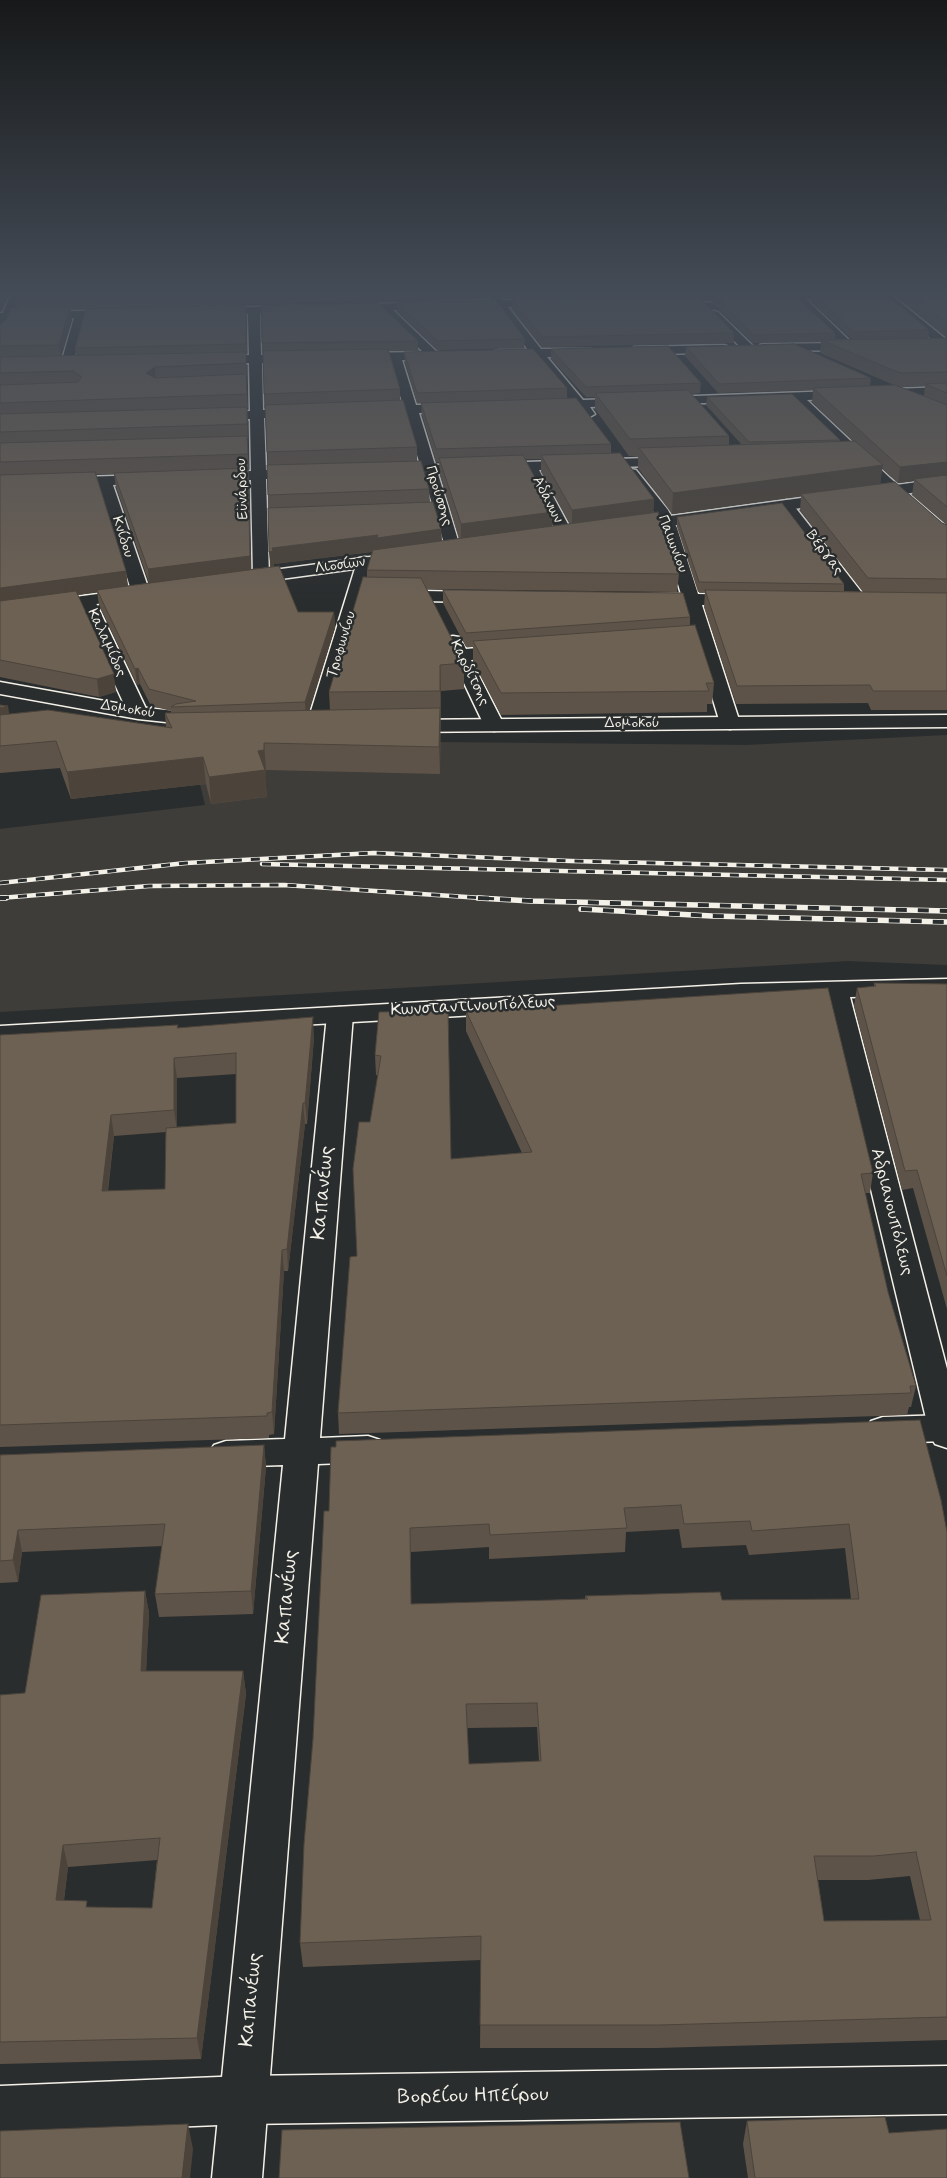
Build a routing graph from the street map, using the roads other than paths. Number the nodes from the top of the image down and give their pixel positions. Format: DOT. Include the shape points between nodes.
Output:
graph roads {
  1 [pos="256,396"];
  2 [pos="407,396"];
  3 [pos="574,396"];
  4 [pos="708,396"];
  5 [pos="757,396"];
  6 [pos="830,396"];
  7 [pos="901,396"];
  8 [pos="796,397"];
  9 [pos="581,404"];
  10 [pos="920,404"];
  11 [pos="527,406"];
  12 [pos="469,408"];
  13 [pos="411,410"];
  14 [pos="353,412"];
  15 [pos="315,413"];
  16 [pos="257,415"];
  17 [pos="200,417"];
  18 [pos="596,426"];
  19 [pos="258,444"];
  20 [pos="239,445"];
  21 [pos="612,448"];
  22 [pos="855,454"];
  23 [pos="836,455"];
  24 [pos="688,460"];
  25 [pos="623,462"];
  26 [pos="529,466"];
  27 [pos="429,469"];
  28 [pos="372,471"];
  29 [pos="316,473"];
  30 [pos="259,475"];
  31 [pos="201,477"];
  32 [pos="162,478"];
  33 [pos="104,480"];
  34 [pos="947,483"];
  35 [pos="0,484"];
  36 [pos="894,490"];
  37 [pos="786,505"];
  38 [pos="442,510"];
  39 [pos="423,511"];
  40 [pos="280,517"];
  41 [pos="260,518"];
  42 [pos="665,521"];
  43 [pos="608,529"];
  44 [pos="581,533"];
  45 [pos="947,536"];
  46 [pos="472,548"];
  47 [pos="453,550"];
  48 [pos="365,562"];
  49 [pos="261,577"];
  50 [pos="224,582"];
  51 [pos="159,591"];
  52 [pos="141,593"];
  53 [pos="357,595"];
  54 [pos="429,596"];
  55 [pos="497,597"];
  56 [pos="633,599"];
  57 [pos="691,599"];
  58 [pos="761,600"];
  59 [pos="86,601"];
  60 [pos="840,601"];
  61 [pos="860,602"];
  62 [pos="880,602"];
  63 [pos="0,612"];
  64 [pos="703,637"];
  65 [pos="684,638"];
  66 [pos="528,650"];
  67 [pos="460,655"];
  68 [pos="0,688"];
  69 [pos="138,713"];
  70 [pos="947,721"];
  71 [pos="730,723"];
  72 [pos="494,725"];
  73 [pos="382,726"];
  74 [pos="311,727"];
  75 [pos="129,731"];
  76 [pos="835,988"];
  77 [pos="947,988"];
  78 [pos="340,1016"];
  79 [pos="0,1034"];
  80 [pos="856,1431"];
  81 [pos="946,1431"];
  82 [pos="400,1448"];
  83 [pos="301,1451"];
  84 [pos="193,1455"];
  85 [pos="947,2090"];
  86 [pos="243,2100"];
  87 [pos="0,2110"];
  88 [pos="237,2178"];
  1 -- 16 [label="street, Εϋνάρδου"];
  2 -- 13 [label="street, Προύσσης"];
  3 -- 9 [label="street"];
  4 -- 9 [label="street" via="697,405"];
  5 -- 8 [label="street"];
  6 -- 8 [label="street"];
  7 -- 10 [label="street"];
  8 -- 22 [label="street"];
  9 -- 11 [label="street"];
  9 -- 18 [label="street"];
  12 -- 13 [label="street"];
  13 -- 14 [label="street"];
  13 -- 27 [label="street, Προύσσης"];
  15 -- 16 [label="street"];
  16 -- 17 [label="street"];
  16 -- 19 [label="street, Εϋνάρδου"];
  19 -- 20 [label="street"];
  19 -- 30 [label="street, Εϋνάρδου"];
  21 -- 25 [label="street, Παιωνίου"];
  22 -- 23 [label="street"];
  22 -- 36 [label="street"];
  24 -- 25 [label="street"];
  25 -- 26 [label="street"];
  25 -- 42 [label="street, Παιωνίου"];
  26 -- 27 [label="street"];
  26 -- 44 [label="street, Αδάνων" via="562,528 556,536"];
  27 -- 28 [label="street"];
  27 -- 38 [label="street, Προύσσης"];
  29 -- 30 [label="street"];
  30 -- 31 [label="street"];
  30 -- 41 [label="street, Εϋνάρδου"];
  32 -- 33 [label="street"];
  33 -- 35 [label="street"];
  33 -- 52 [label="street, Κνίδου"];
  34 -- 36 [label="street"];
  36 -- 37 [label="street"];
  36 -- 45 [label="street"];
  37 -- 42 [label="street"];
  37 -- 61 [label="street, Βέργας"];
  38 -- 39 [label="street"];
  38 -- 47 [label="street, Προύσσης"];
  40 -- 41 [label="street"];
  41 -- 49 [label="street, Εϋνάρδου"];
  42 -- 43 [label="street"];
  42 -- 57 [label="street, Παιωνίου"];
  46 -- 47 [label="street, Λιοσίων"];
  47 -- 48 [label="street, Λιοσίων"];
  48 -- 49 [label="street, Λιοσίων"];
  48 -- 53 [label="street, Τροφωνίου"];
  49 -- 50 [label="street, Λιοσίων"];
  51 -- 52 [label="street"];
  52 -- 59 [label="street"];
  53 -- 54 [label="street"];
  53 -- 74 [label="street, Τροφωνίου"];
  54 -- 55 [label="street"];
  54 -- 67 [label="street, Καρδίτσης"];
  56 -- 57 [label="street"];
  57 -- 58 [label="street"];
  57 -- 64 [label="street, Παιωνίου"];
  59 -- 63 [label="street"];
  59 -- 69 [label="street, Καλαμίδος"];
  60 -- 61 [label="street"];
  61 -- 62 [label="street"];
  64 -- 65 [label="street"];
  64 -- 71 [label="street, Παιωνίου"];
  66 -- 67 [label="street"];
  67 -- 72 [label="street, Καρδίτσης"];
  68 -- 69 [label="street, Δομοκού"];
  69 -- 75 [label="street, Δομοκού" via="218,727"];
  70 -- 71 [label="street, Δομοκού"];
  71 -- 72 [label="street, Δομοκού"];
  72 -- 73 [label="street, Δομοκού"];
  76 -- 77 [label="street, Κωνσταντινουπόλεως"];
  76 -- 78 [label="street, Κωνσταντινουπόλεως"];
  76 -- 81 [label="street, Αδριανουπόλεως"];
  78 -- 79 [label="street, Κωνσταντινουπόλεως"];
  78 -- 83 [label="street, Καπανέως"];
  80 -- 81 [label="street"];
  82 -- 83 [label="street"];
  83 -- 84 [label="street"];
  83 -- 86 [label="street, Καπανέως"];
  85 -- 86 [label="street, Βορείου Ηπείρου"];
  86 -- 87 [label="street, Βορείου Ηπείρου"];
  86 -- 88 [label="street, Καπανέως"];
}
